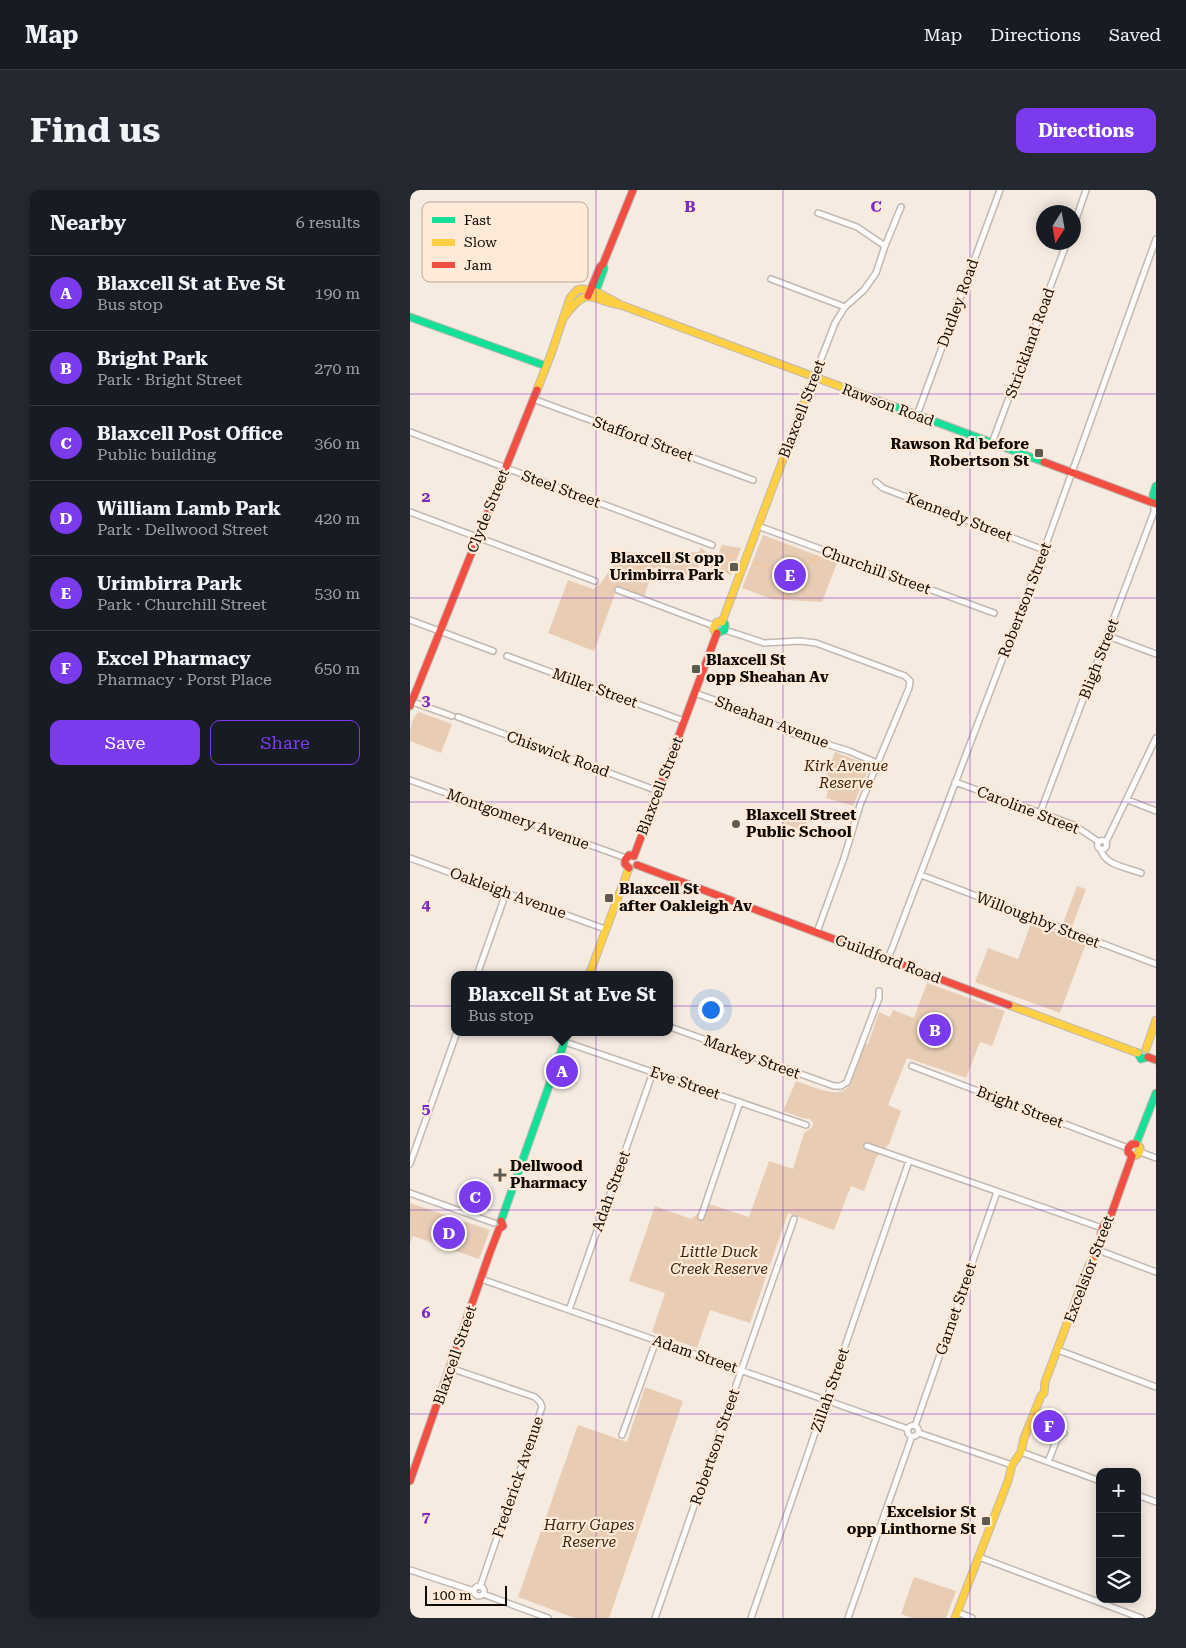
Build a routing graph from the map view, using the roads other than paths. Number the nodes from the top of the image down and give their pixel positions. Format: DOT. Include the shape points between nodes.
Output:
graph roads {
  1 [pos="633,190"];
  2 [pos="1000,190"];
  3 [pos="1086,190"];
  4 [pos="1081,205"];
  5 [pos="901,207"];
  6 [pos="818,213"];
  7 [pos="1156,239"];
  8 [pos="884,246"];
  9 [pos="1064,250"];
  10 [pos="771,278"];
  11 [pos="592,294"];
  12 [pos="844,307"];
  13 [pos="410,317"];
  14 [pos="546,366"];
  15 [pos="814,377"];
  16 [pos="533,398"];
  17 [pos="917,416"];
  18 [pos="410,432"];
  19 [pos="992,443"];
  20 [pos="505,468"];
  21 [pos="1071,472"];
  22 [pos="753,480"];
  23 [pos="876,482"];
  24 [pos="1156,486"];
  25 [pos="1155,503"];
  26 [pos="410,512"];
  27 [pos="758,526"];
  28 [pos="477,537"];
  29 [pos="712,545"];
  30 [pos="1044,550"];
  31 [pos="595,581"];
  32 [pos="618,590"];
  33 [pos="994,613"];
  34 [pos="410,620"];
  35 [pos="722,622"];
  36 [pos="716,629"];
  37 [pos="725,630"];
  38 [pos="440,632"];
  39 [pos="1108,636"];
  40 [pos="494,651"];
  41 [pos="1156,654"];
  42 [pos="507,656"];
  43 [pos="695,693"];
  44 [pos="410,703"];
  45 [pos="684,722"];
  46 [pos="1156,738"];
  47 [pos="878,763"];
  48 [pos="410,780"];
  49 [pos="955,782"];
  50 [pos="658,791"];
  51 [pos="1128,800"];
  52 [pos="1156,810"];
  53 [pos="1040,814"];
  54 [pos="1099,842"];
  55 [pos="1106,842"];
  56 [pos="1101,849"];
  57 [pos="630,857"];
  58 [pos="411,859"];
  59 [pos="637,865"];
  60 [pos="410,866"];
  61 [pos="629,868"];
  62 [pos="1141,873"];
  63 [pos="921,875"];
  64 [pos="506,893"];
  65 [pos="605,929"];
  66 [pos="817,932"];
  67 [pos="888,959"];
  68 [pos="1156,964"];
  69 [pos="478,971"];
  70 [pos="590,971"];
  71 [pos="879,991"];
  72 [pos="1156,1020"];
  73 [pos="673,1028"];
  74 [pos="456,1036"];
  75 [pos="567,1036"];
  76 [pos="565,1042"];
  77 [pos="1147,1053"];
  78 [pos="1156,1060"];
  79 [pos="912,1066"];
  80 [pos="653,1072"];
  81 [pos="1156,1093"];
  82 [pos="740,1102"];
  83 [pos="806,1126"];
  84 [pos="1136,1144"];
  85 [pos="867,1146"];
  86 [pos="1128,1148"];
  87 [pos="1140,1152"];
  88 [pos="1132,1156"];
  89 [pos="1156,1158"];
  90 [pos="909,1161"];
  91 [pos="410,1164"];
  92 [pos="997,1192"];
  93 [pos="410,1193"];
  94 [pos="701,1217"];
  95 [pos="794,1219"];
  96 [pos="498,1224"];
  97 [pos="1102,1228"];
  98 [pos="1098,1250"];
  99 [pos="1156,1272"];
  100 [pos="481,1279"];
  101 [pos="569,1310"];
  102 [pos="656,1341"];
  103 [pos="1058,1350"];
  104 [pos="450,1368"];
  105 [pos="742,1370"];
  106 [pos="1156,1386"];
  107 [pos="826,1400"];
  108 [pos="915,1426"];
  109 [pos="908,1429"];
  110 [pos="918,1432"];
  111 [pos="1064,1433"];
  112 [pos="622,1435"];
  113 [pos="912,1436"];
  114 [pos="1021,1452"];
  115 [pos="1048,1462"];
  116 [pos="1012,1465"];
  117 [pos="411,1476"];
  118 [pos="1096,1480"];
  119 [pos="1141,1496"];
  120 [pos="1156,1502"];
  121 [pos="979,1557"];
  122 [pos="410,1570"];
  123 [pos="480,1587"];
  124 [pos="474,1591"];
  125 [pos="482,1594"];
  126 [pos="956,1615"];
  127 [pos="548,1618"];
  128 [pos="655,1618"];
  129 [pos="751,1618"];
  130 [pos="848,1618"];
  131 [pos="972,1618"];
  132 [pos="1141,1618"];
  1 -- 11 [label="street"];
  2 -- 17 [label="street, Dudley Road"];
  3 -- 4 [label="street"];
  5 -- 8 [label="street, Blaxcell Street"];
  6 -- 8 [label="street" via="857,227"];
  7 -- 21 [label="street, Robertson Street"];
  8 -- 12 [label="street, Blaxcell Street" via="881,262 871,281"];
  9 -- 19 [label="street, Strickland Road"];
  10 -- 12 [label="street"];
  11 -- 14 [label="street, Clyde Street" via="579,299 565,316"];
  11 -- 15 [label="street, Rawson Road" via="613,305 621,305"];
  12 -- 15 [label="street, Blaxcell Street"];
  13 -- 14 [label="street"];
  14 -- 16 [label="street, Clyde Street"];
  15 -- 17 [label="street, Rawson Road"];
  15 -- 27 [label="street, Blaxcell Street"];
  16 -- 20 [label="street, Clyde Street"];
  16 -- 22 [label="street, Stafford Street"];
  17 -- 19 [label="street, Rawson Road"];
  18 -- 20 [label="street, Steel Street"];
  19 -- 21 [label="street, Rawson Road"];
  20 -- 28 [label="street, Clyde Street"];
  20 -- 29 [label="street, Steel Street"];
  21 -- 25 [label="street, Rawson Road"];
  21 -- 30 [label="street, Robertson Street"];
  23 -- 30 [label="street, Kennedy Street" via="883,488"];
  24 -- 25 [label="street" via="1152,495"];
  25 -- 39 [label="street, Bligh Street"];
  26 -- 28 [label="street"];
  27 -- 33 [label="street, Churchill Street"];
  27 -- 35 [label="street, Blaxcell Street"];
  28 -- 31 [label="street"];
  28 -- 38 [label="street, Clyde Street"];
  30 -- 49 [label="street, Robertson Street"];
  32 -- 36 [label="street"];
  34 -- 38 [label="street"];
  35 -- 36 [label="street" via="717,622"];
  35 -- 37 [label="street"];
  36 -- 37 [label="street"];
  36 -- 43 [label="street, Blaxcell Street"];
  37 -- 47 [label="street" via="764,643 816,642 905,676 910,681 909,688"];
  38 -- 40 [label="street"];
  38 -- 44 [label="street, Clyde Street"];
  39 -- 41 [label="street"];
  39 -- 53 [label="street, Bligh Street"];
  42 -- 45 [label="street, Miller Street"];
  43 -- 45 [label="street, Blaxcell Street"];
  43 -- 47 [label="street, Sheahan Avenue" via="797,735"];
  44 -- 50 [label="street, Chiswick Road" via="455,716"];
  45 -- 50 [label="street, Blaxcell Street"];
  46 -- 51 [label="street"];
  47 -- 66 [label="street" via="860,805"];
  48 -- 57 [label="street, Montgomery Avenue"];
  49 -- 53 [label="street, Caroline Street"];
  49 -- 63 [label="street, Robertson Street"];
  50 -- 57 [label="street, Blaxcell Street"];
  51 -- 52 [label="street"];
  51 -- 55 [label="street"];
  53 -- 54 [label="street, Caroline Street" via="1077,827"];
  54 -- 55 [label="street"];
  54 -- 56 [label="street"];
  55 -- 56 [label="street" via="1106,847"];
  56 -- 62 [label="street" via="1107,860"];
  57 -- 59 [label="street" via="637,858"];
  57 -- 61 [label="street" via="626,864"];
  58 -- 60 [label="street"];
  58 -- 64 [label="street, Oakleigh Avenue"];
  59 -- 61 [label="street"];
  59 -- 66 [label="street, Guildford Road"];
  61 -- 65 [label="street"];
  63 -- 67 [label="street, Robertson Street"];
  63 -- 68 [label="street, Willoughby Street"];
  64 -- 65 [label="street, Oakleigh Avenue"];
  64 -- 69 [label="street"];
  65 -- 70 [label="street"];
  66 -- 67 [label="street, Guildford Road"];
  67 -- 77 [label="street, Guildford Road" via="1138,1053 1141,1059"];
  71 -- 73 [label="street, Markey Street" via="847,1082 842,1086 834,1086"];
  72 -- 77 [label="street"];
  74 -- 91 [label="street"];
  75 -- 76 [label="street, Blaxcell Street"];
  76 -- 80 [label="street, Eve Street"];
  76 -- 96 [label="street, Blaxcell Street"];
  77 -- 78 [label="street"];
  79 -- 86 [label="street, Bright Street"];
  80 -- 82 [label="street, Eve Street"];
  80 -- 101 [label="street, Adah Street"];
  81 -- 84 [label="street"];
  82 -- 83 [label="street, Eve Street"];
  82 -- 94 [label="street"];
  84 -- 86 [label="street"];
  84 -- 87 [label="street"];
  85 -- 90 [label="street"];
  86 -- 88 [label="street"];
  87 -- 88 [label="street"];
  87 -- 89 [label="street"];
  88 -- 97 [label="street, Excelsior Street" via="1111,1215"];
  90 -- 92 [label="street"];
  90 -- 107 [label="street, Zillah Street"];
  92 -- 97 [label="street"];
  92 -- 108 [label="street, Garnet Street"];
  93 -- 96 [label="street"];
  95 -- 105 [label="street, Robertson Street"];
  96 -- 100 [label="street, Blaxcell Street"];
  97 -- 98 [label="street, Excelsior Street"];
  98 -- 99 [label="street"];
  98 -- 103 [label="street, Excelsior Street" via="1089,1265"];
  100 -- 101 [label="street, Adam Street"];
  100 -- 104 [label="street, Blaxcell Street"];
  101 -- 102 [label="street, Adam Street"];
  102 -- 105 [label="street, Adam Street"];
  102 -- 112 [label="street"];
  103 -- 106 [label="street"];
  103 -- 114 [label="street, Excelsior Street"];
  104 -- 117 [label="street, Blaxcell Street"];
  104 -- 123 [label="street, Frederick Avenue" via="535,1398 542,1407"];
  105 -- 107 [label="street, Adam Street"];
  105 -- 128 [label="street, Robertson Street"];
  107 -- 109 [label="street, Adam Street"];
  107 -- 129 [label="street, Zillah Street"];
  108 -- 109 [label="street"];
  108 -- 110 [label="street"];
  109 -- 113 [label="street"];
  110 -- 113 [label="street"];
  110 -- 116 [label="street"];
  111 -- 115 [label="street" via="1057,1439"];
  113 -- 130 [label="street"];
  114 -- 115 [label="street"];
  114 -- 116 [label="street, Excelsior Street"];
  115 -- 118 [label="street"];
  116 -- 121 [label="street, Excelsior Street"];
  119 -- 120 [label="street"];
  121 -- 126 [label="street, Excelsior Street"];
  121 -- 132 [label="street"];
  122 -- 124 [label="street"];
  123 -- 124 [label="street"];
  123 -- 125 [label="street"];
  124 -- 125 [label="street" via="477,1596"];
  125 -- 127 [label="street"];
  126 -- 131 [label="street"];
}
